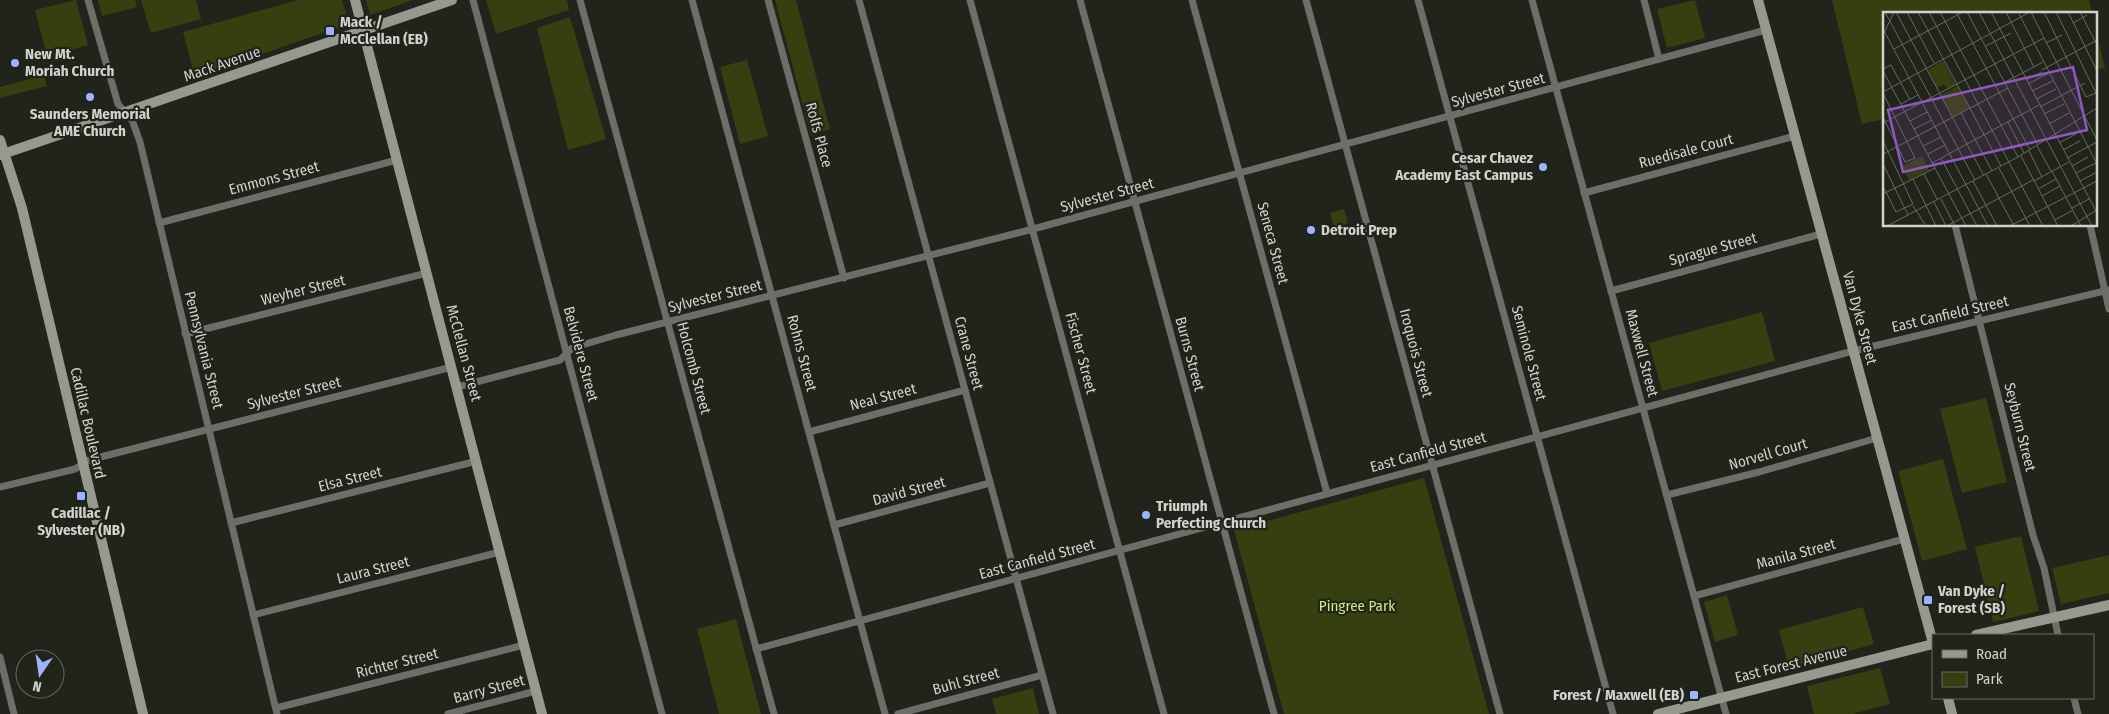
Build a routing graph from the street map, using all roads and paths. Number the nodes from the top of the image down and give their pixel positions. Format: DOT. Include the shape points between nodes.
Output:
graph roads {
  1 [pos="88,0"];
  2 [pos="355,0"];
  3 [pos="452,0"];
  4 [pos="473,0"];
  5 [pos="580,0"];
  6 [pos="692,0"];
  7 [pos="768,0"];
  8 [pos="859,0"];
  9 [pos="970,0"];
  10 [pos="1080,0"];
  11 [pos="1192,0"];
  12 [pos="1306,0"];
  13 [pos="1418,0"];
  14 [pos="1532,0"];
  15 [pos="1644,0"];
  16 [pos="1758,0"];
  17 [pos="1766,30"];
  18 [pos="363,31"];
  19 [pos="1659,59"];
  20 [pos="1556,88"];
  21 [pos="125,113"];
  22 [pos="1450,117"];
  23 [pos="1795,136"];
  24 [pos="0,140"];
  25 [pos="1345,145"];
  26 [pos="3,154"];
  27 [pos="397,160"];
  28 [pos="1240,174"];
  29 [pos="1584,193"];
  30 [pos="1135,202"];
  31 [pos="159,223"];
  32 [pos="1955,226"];
  33 [pos="2090,226"];
  34 [pos="1033,229"];
  35 [pos="1821,234"];
  36 [pos="929,256"];
  37 [pos="427,273"];
  38 [pos="844,278"];
  39 [pos="1611,291"];
  40 [pos="2107,291"];
  41 [pos="772,296"];
  42 [pos="2109,308"];
  43 [pos="1979,321"];
  44 [pos="667,322"];
  45 [pos="185,334"];
  46 [pos="1853,351"];
  47 [pos="567,354"];
  48 [pos="452,367"];
  49 [pos="457,387"];
  50 [pos="965,390"];
  51 [pos="1643,407"];
  52 [pos="208,429"];
  53 [pos="809,432"];
  54 [pos="1538,436"];
  55 [pos="1877,438"];
  56 [pos="476,461"];
  57 [pos="82,464"];
  58 [pos="1432,465"];
  59 [pos="990,483"];
  60 [pos="0,487"];
  61 [pos="1327,494"];
  62 [pos="1666,495"];
  63 [pos="231,523"];
  64 [pos="1221,523"];
  65 [pos="834,525"];
  66 [pos="1904,539"];
  67 [pos="1120,550"];
  68 [pos="500,552"];
  69 [pos="1016,578"];
  70 [pos="1694,596"];
  71 [pos="2109,606"];
  72 [pos="253,615"];
  73 [pos="2054,618"];
  74 [pos="860,621"];
  75 [pos="1981,634"];
  76 [pos="2058,634"];
  77 [pos="1932,639"];
  78 [pos="1932,643"];
  79 [pos="524,645"];
  80 [pos="756,650"];
  81 [pos="0,658"];
  82 [pos="1042,675"];
  83 [pos="536,691"];
  84 [pos="1722,698"];
  85 [pos="1948,699"];
  86 [pos="2074,699"];
  87 [pos="276,711"];
  88 [pos="14,714"];
  89 [pos="143,714"];
  90 [pos="448,714"];
  91 [pos="542,714"];
  92 [pos="662,714"];
  93 [pos="774,714"];
  94 [pos="886,714"];
  95 [pos="898,714"];
  96 [pos="1053,714"];
  97 [pos="1164,714"];
  98 [pos="1274,714"];
  99 [pos="1500,714"];
  100 [pos="1613,714"];
  101 [pos="1658,714"];
  102 [pos="1726,714"];
  103 [pos="1952,714"];
  104 [pos="2078,714"];
  1 -- 21 [label="street, Pennsylvania Street" via="109,79 118,104"];
  2 -- 18 [label="main road, McClellan Street"];
  3 -- 18 [label="main road, Mack Avenue"];
  4 -- 47 [label="street, Belvidere Street"];
  5 -- 44 [label="street, Holcomb Street"];
  6 -- 41 [label="street, Rohns Street"];
  7 -- 38 [label="street, Rolfs Place"];
  8 -- 36 [label="street, Crane Street"];
  9 -- 34 [label="street, Fischer Street"];
  10 -- 30 [label="street, Burns Street"];
  11 -- 28 [label="street, Seneca Street"];
  12 -- 25 [label="street, Iroquois Street"];
  13 -- 22 [label="street, Seminole Street"];
  14 -- 20 [label="street, Maxwell Street"];
  15 -- 19 [label="street"];
  16 -- 17 [label="main road, Van Dyke Street"];
  17 -- 19 [label="street, Sylvester Street"];
  17 -- 23 [label="main road, Van Dyke Street"];
  18 -- 21 [label="main road, Mack Avenue"];
  18 -- 27 [label="main road, McClellan Street"];
  19 -- 20 [label="street, Sylvester Street"];
  20 -- 22 [label="street, Sylvester Street"];
  20 -- 29 [label="street, Maxwell Street"];
  21 -- 26 [label="main road, Mack Avenue"];
  21 -- 31 [label="street, Pennsylvania Street" via="132,120 140,142"];
  22 -- 25 [label="street, Sylvester Street"];
  22 -- 54 [label="street, Seminole Street"];
  23 -- 29 [label="street, Ruedisale Court"];
  23 -- 35 [label="main road, Van Dyke Street"];
  24 -- 26 [label="main road, Cadillac Boulevard"];
  25 -- 28 [label="street, Sylvester Street"];
  25 -- 58 [label="street, Iroquois Street"];
  26 -- 57 [label="main road, Cadillac Boulevard" via="22,208"];
  27 -- 31 [label="street, Emmons Street"];
  27 -- 37 [label="main road, McClellan Street"];
  28 -- 30 [label="street, Sylvester Street"];
  28 -- 61 [label="street, Seneca Street"];
  29 -- 39 [label="street, Maxwell Street"];
  30 -- 34 [label="street, Sylvester Street"];
  30 -- 64 [label="street, Burns Street"];
  31 -- 45 [label="street, Pennsylvania Street"];
  32 -- 43 [label="street, Seyburn Street"];
  33 -- 40 [label="street"];
  34 -- 36 [label="street, Sylvester Street"];
  34 -- 67 [label="street, Fischer Street"];
  35 -- 39 [label="street, Sprague Street"];
  35 -- 46 [label="main road, Van Dyke Street"];
  36 -- 38 [label="street, Sylvester Street"];
  36 -- 50 [label="street, Crane Street"];
  37 -- 45 [label="street, Weyher Street"];
  37 -- 48 [label="main road, McClellan Street"];
  38 -- 41 [label="street, Sylvester Street"];
  39 -- 51 [label="street, Maxwell Street"];
  40 -- 42 [label="street"];
  40 -- 43 [label="street, East Canfield Street"];
  41 -- 44 [label="street, Sylvester Street"];
  41 -- 53 [label="street, Rohns Street"];
  43 -- 46 [label="street, East Canfield Street"];
  43 -- 73 [label="street, Seyburn Street" via="2044,568"];
  44 -- 47 [label="street, Sylvester Street" via="572,348"];
  44 -- 80 [label="street, Holcomb Street"];
  45 -- 52 [label="street, Pennsylvania Street"];
  46 -- 51 [label="street, East Canfield Street"];
  46 -- 55 [label="main road, Van Dyke Street"];
  47 -- 49 [label="street, Sylvester Street" via="560,360"];
  47 -- 92 [label="street, Belvidere Street"];
  48 -- 49 [label="main road, McClellan Street"];
  48 -- 52 [label="street, Sylvester Street"];
  49 -- 56 [label="main road, McClellan Street"];
  50 -- 53 [label="street, Neal Street"];
  50 -- 59 [label="street, Crane Street"];
  51 -- 54 [label="street, East Canfield Street"];
  51 -- 62 [label="street, Maxwell Street"];
  52 -- 57 [label="street, Sylvester Street"];
  52 -- 63 [label="street, Pennsylvania Street"];
  53 -- 65 [label="street, Rohns Street"];
  54 -- 58 [label="street, East Canfield Street"];
  54 -- 100 [label="street, Seminole Street"];
  55 -- 62 [label="street, Norvell Court"];
  55 -- 66 [label="main road, Van Dyke Street"];
  56 -- 63 [label="street, Elsa Street"];
  56 -- 68 [label="main road, McClellan Street"];
  57 -- 60 [label="street, Sylvester Street" via="75,469"];
  57 -- 89 [label="main road, Cadillac Boulevard"];
  58 -- 61 [label="street, East Canfield Street"];
  58 -- 99 [label="street, Iroquois Street"];
  59 -- 65 [label="street, David Street"];
  59 -- 69 [label="street, Crane Street"];
  61 -- 64 [label="street, East Canfield Street"];
  62 -- 70 [label="street, Maxwell Street"];
  63 -- 72 [label="street, Pennsylvania Street"];
  64 -- 67 [label="street, East Canfield Street"];
  64 -- 98 [label="street, Burns Street"];
  65 -- 74 [label="street, Rohns Street"];
  66 -- 70 [label="street, Manila Street"];
  66 -- 77 [label="main road, Van Dyke Street"];
  67 -- 69 [label="street, East Canfield Street"];
  67 -- 97 [label="street, Fischer Street"];
  68 -- 72 [label="street, Laura Street"];
  68 -- 79 [label="main road, McClellan Street"];
  69 -- 74 [label="street, East Canfield Street"];
  69 -- 82 [label="street, Crane Street"];
  70 -- 84 [label="street, Maxwell Street"];
  71 -- 73 [label="main road"];
  72 -- 87 [label="street, Pennsylvania Street"];
  73 -- 75 [label="main road"];
  73 -- 76 [label="street, Seyburn Street"];
  74 -- 80 [label="street, East Canfield Street"];
  74 -- 94 [label="street, Rohns Street"];
  78 -- 84 [label="main road, East Forest Avenue"];
  79 -- 83 [label="main road, McClellan Street"];
  79 -- 87 [label="street, Richter Street"];
  80 -- 93 [label="street, Holcomb Street"];
  81 -- 88 [label="street"];
  82 -- 95 [label="street, Buhl Street"];
  82 -- 96 [label="street, Crane Street"];
  83 -- 90 [label="street, Barry Street"];
  83 -- 91 [label="main road, McClellan Street"];
  84 -- 101 [label="main road, East Forest Avenue"];
  84 -- 102 [label="street, Maxwell Street"];
  85 -- 103 [label="main road"];
  86 -- 104 [label="street"];
}
